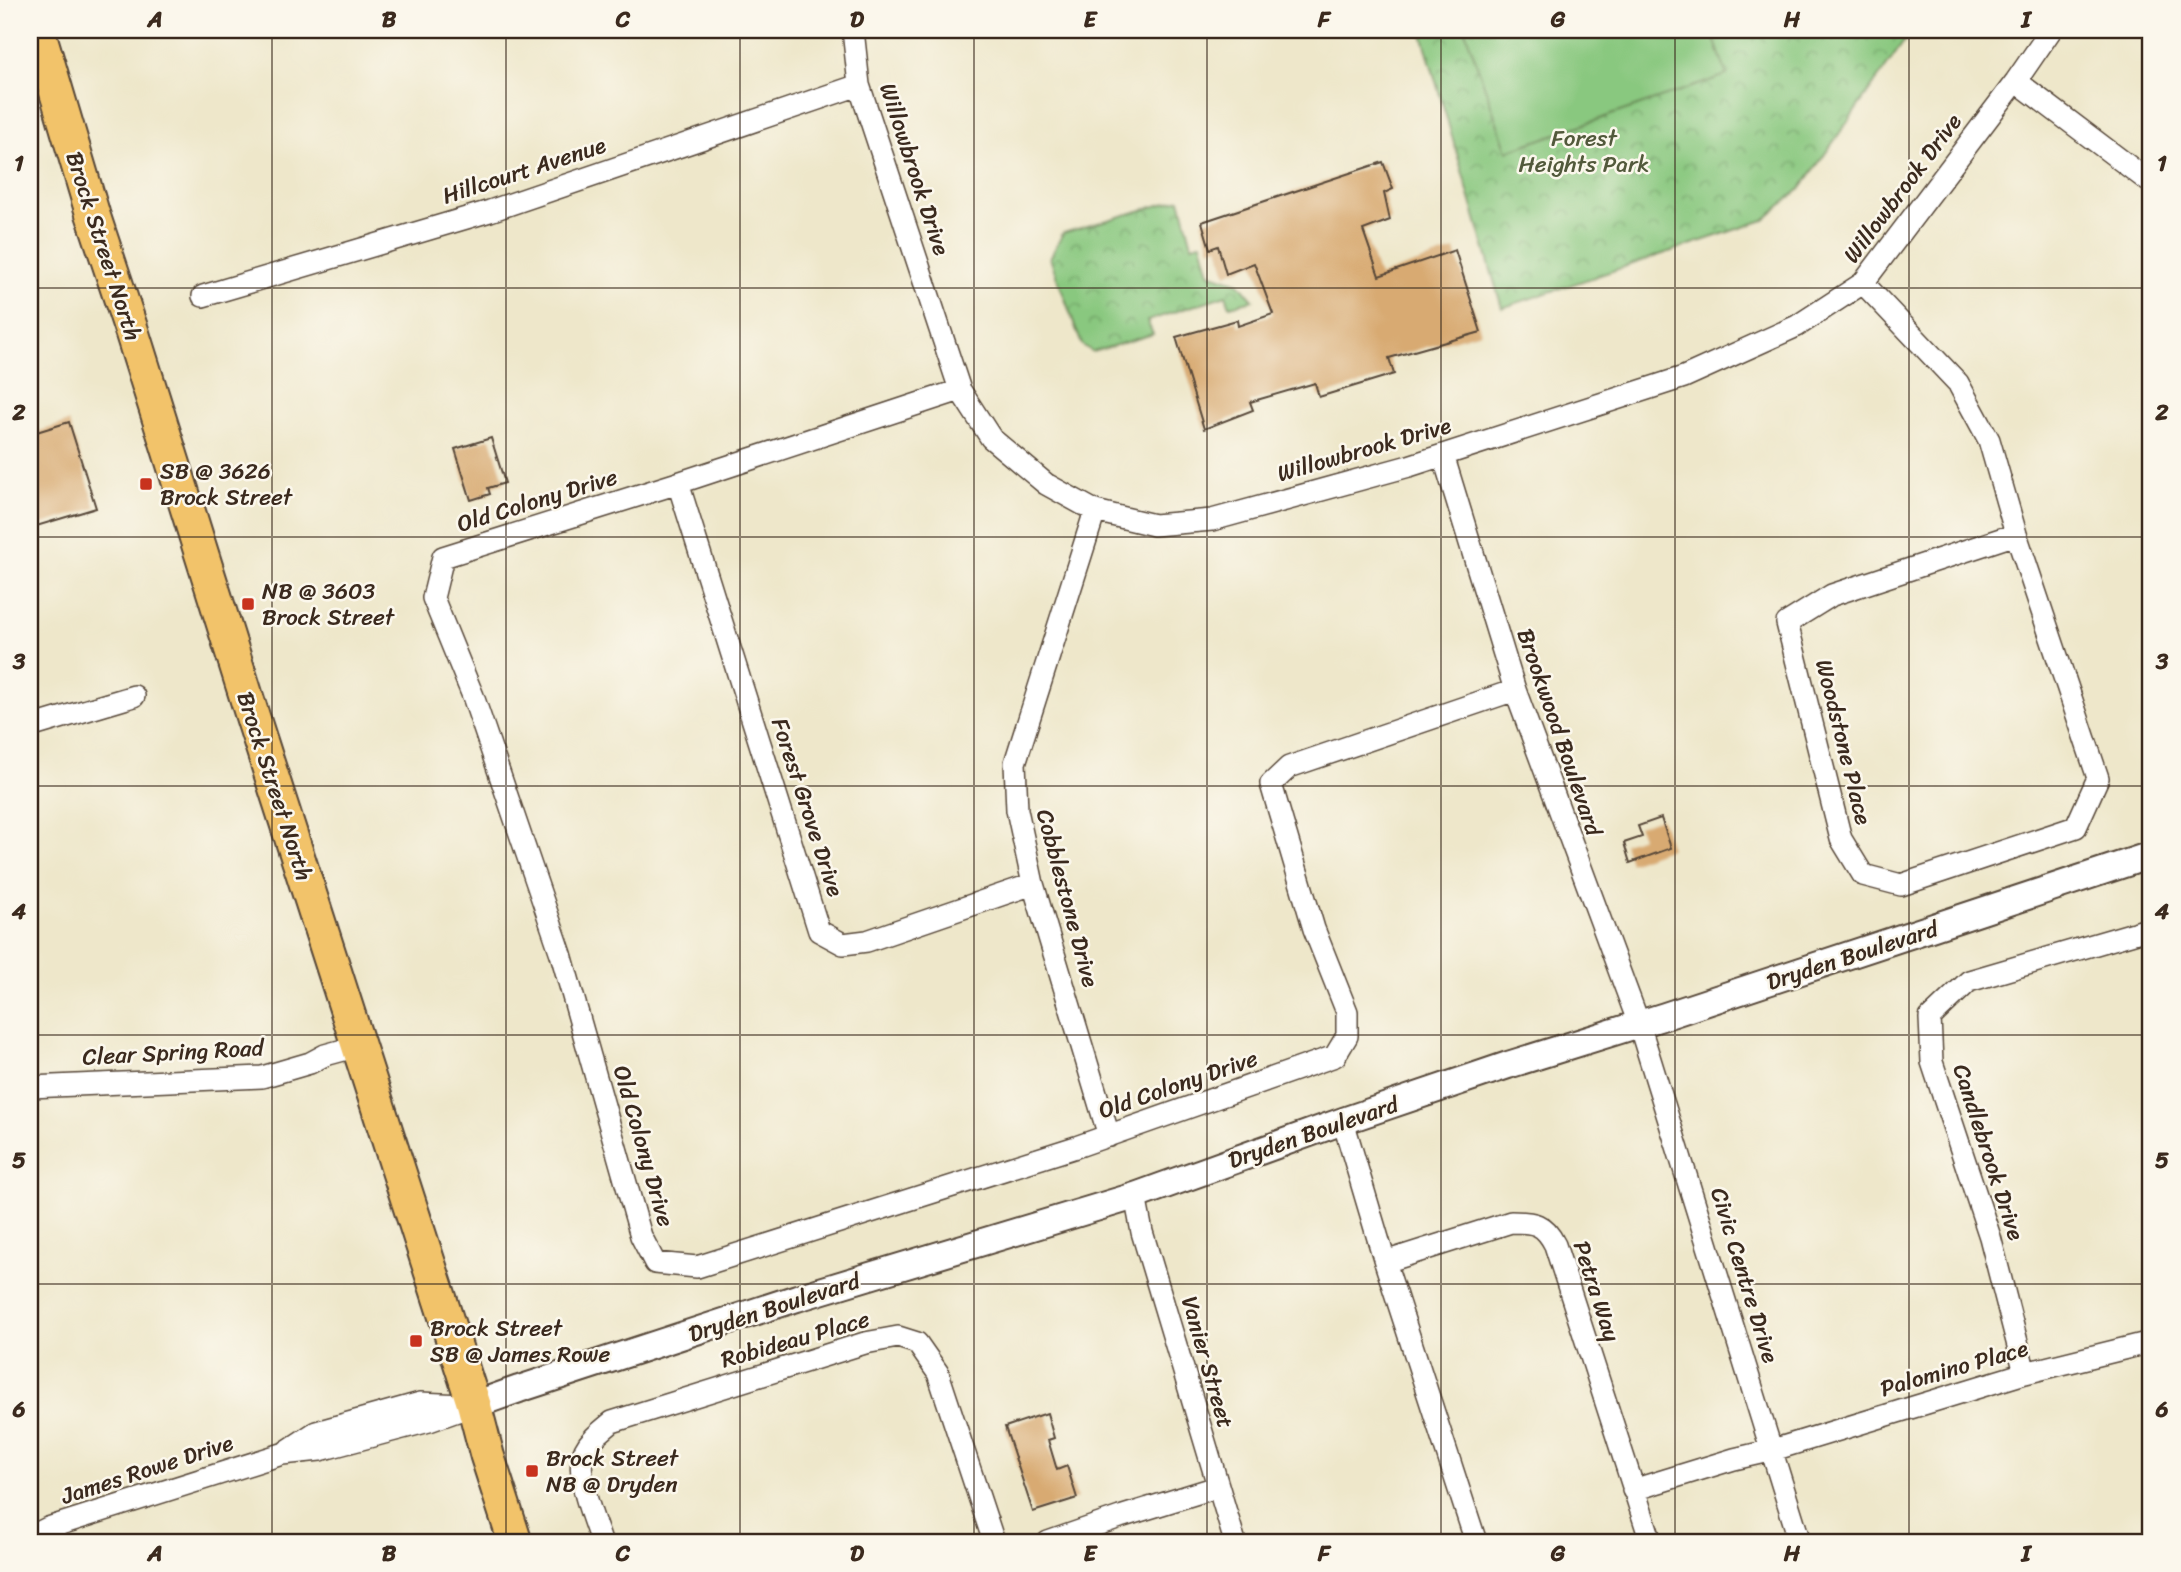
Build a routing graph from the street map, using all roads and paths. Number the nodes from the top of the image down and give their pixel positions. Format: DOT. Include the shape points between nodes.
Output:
graph roads {
  1 [pos="38,30"];
  2 [pos="853,30"];
  3 [pos="2051,30"];
  4 [pos="2015,81"];
  5 [pos="859,85"];
  6 [pos="2151,183"];
  7 [pos="1863,283"];
  8 [pos="203,296"];
  9 [pos="960,390"];
  10 [pos="1443,454"];
  11 [pos="678,483"];
  12 [pos="1095,512"];
  13 [pos="2016,534"];
  14 [pos="1515,690"];
  15 [pos="134,696"];
  16 [pos="30,727"];
  17 [pos="2151,855"];
  18 [pos="1033,884"];
  19 [pos="2151,928"];
  20 [pos="1639,1024"];
  21 [pos="358,1046"];
  22 [pos="30,1087"];
  23 [pos="1343,1121"];
  24 [pos="1109,1136"];
  25 [pos="1135,1196"];
  26 [pos="1385,1262"];
  27 [pos="2151,1342"];
  28 [pos="2025,1373"];
  29 [pos="474,1405"];
  30 [pos="1773,1450"];
  31 [pos="1217,1487"];
  32 [pos="1633,1490"];
  33 [pos="30,1537"];
  34 [pos="515,1542"];
  35 [pos="601,1542"];
  36 [pos="994,1542"];
  37 [pos="1048,1542"];
  38 [pos="1235,1542"];
  39 [pos="1476,1542"];
  40 [pos="1651,1542"];
  41 [pos="1800,1542"];
  1 -- 21 [label="main road, Brock Street North"];
  2 -- 5 [label="street, Willowbrook Drive"];
  3 -- 4 [label="street, Willowbrook Drive"];
  4 -- 6 [label="street"];
  4 -- 7 [label="street, Willowbrook Drive"];
  5 -- 8 [label="street, Hillcourt Avenue" via="490,211"];
  5 -- 9 [label="street, Willowbrook Drive"];
  7 -- 10 [label="street, Willowbrook Drive" via="1797,326 1684,377"];
  7 -- 13 [label="street, Woodstone Place" via="1958,383 1989,439"];
  9 -- 11 [label="street, Old Colony Drive"];
  9 -- 12 [label="street, Willowbrook Drive" via="991,438 1046,484"];
  10 -- 12 [label="street, Willowbrook Drive" via="1212,520 1154,524"];
  10 -- 14 [label="street, Brookwood Boulevard"];
  11 -- 18 [label="street, Forest Grove Drive" via="820,931 843,944 867,942"];
  11 -- 24 [label="street, Old Colony Drive" via="443,557 433,598 473,696 561,954 641,1236 655,1263 696,1267"];
  12 -- 18 [label="street, Cobblestone Drive" via="1015,763 1017,810"];
  13 -- 13 [label="street, Woodstone Place" via="1832,594 1787,623 1841,839 1863,875 1901,885 2076,827 2098,778"];
  14 -- 20 [label="street, Brookwood Boulevard"];
  14 -- 24 [label="street, Old Colony Drive" via="1289,766 1271,783 1314,929 1347,1012 1347,1036 1335,1056"];
  15 -- 16 [label="street"];
  17 -- 20 [label="street, Dryden Boulevard"];
  18 -- 24 [label="street, Cobblestone Drive"];
  19 -- 28 [label="street, Candlebrook Drive" via="1969,981 1930,1018 1932,1062 1990,1237"];
  20 -- 23 [label="street, Dryden Boulevard"];
  20 -- 30 [label="street, Civic Centre Drive"];
  21 -- 22 [label="street, Clear Spring Road" via="262,1076"];
  21 -- 29 [label="main road, Brock Street North"];
  23 -- 25 [label="street, Dryden Boulevard"];
  23 -- 26 [label="street"];
  25 -- 29 [label="street, Dryden Boulevard" via="797,1298"];
  25 -- 31 [label="street, Vanier Street"];
  26 -- 32 [label="street, Petra Way" via="1511,1222 1530,1222 1548,1232"];
  26 -- 39 [label="street"];
  27 -- 28 [label="street, Palomino Place"];
  28 -- 30 [label="street, Palomino Place"];
  29 -- 33 [label="street, James Rowe Drive" via="429,1422 320,1450 282,1454"];
  29 -- 34 [label="main road, Brock Street North"];
  30 -- 32 [label="street"];
  30 -- 41 [label="street, Civic Centre Drive"];
  31 -- 37 [label="street"];
  31 -- 38 [label="street, Vanier Street"];
  32 -- 40 [label="street, Petra Way"];
  35 -- 36 [label="street, Robideau Place" via="581,1468 584,1451 612,1422 865,1343 898,1337 917,1343 938,1373"];
}
